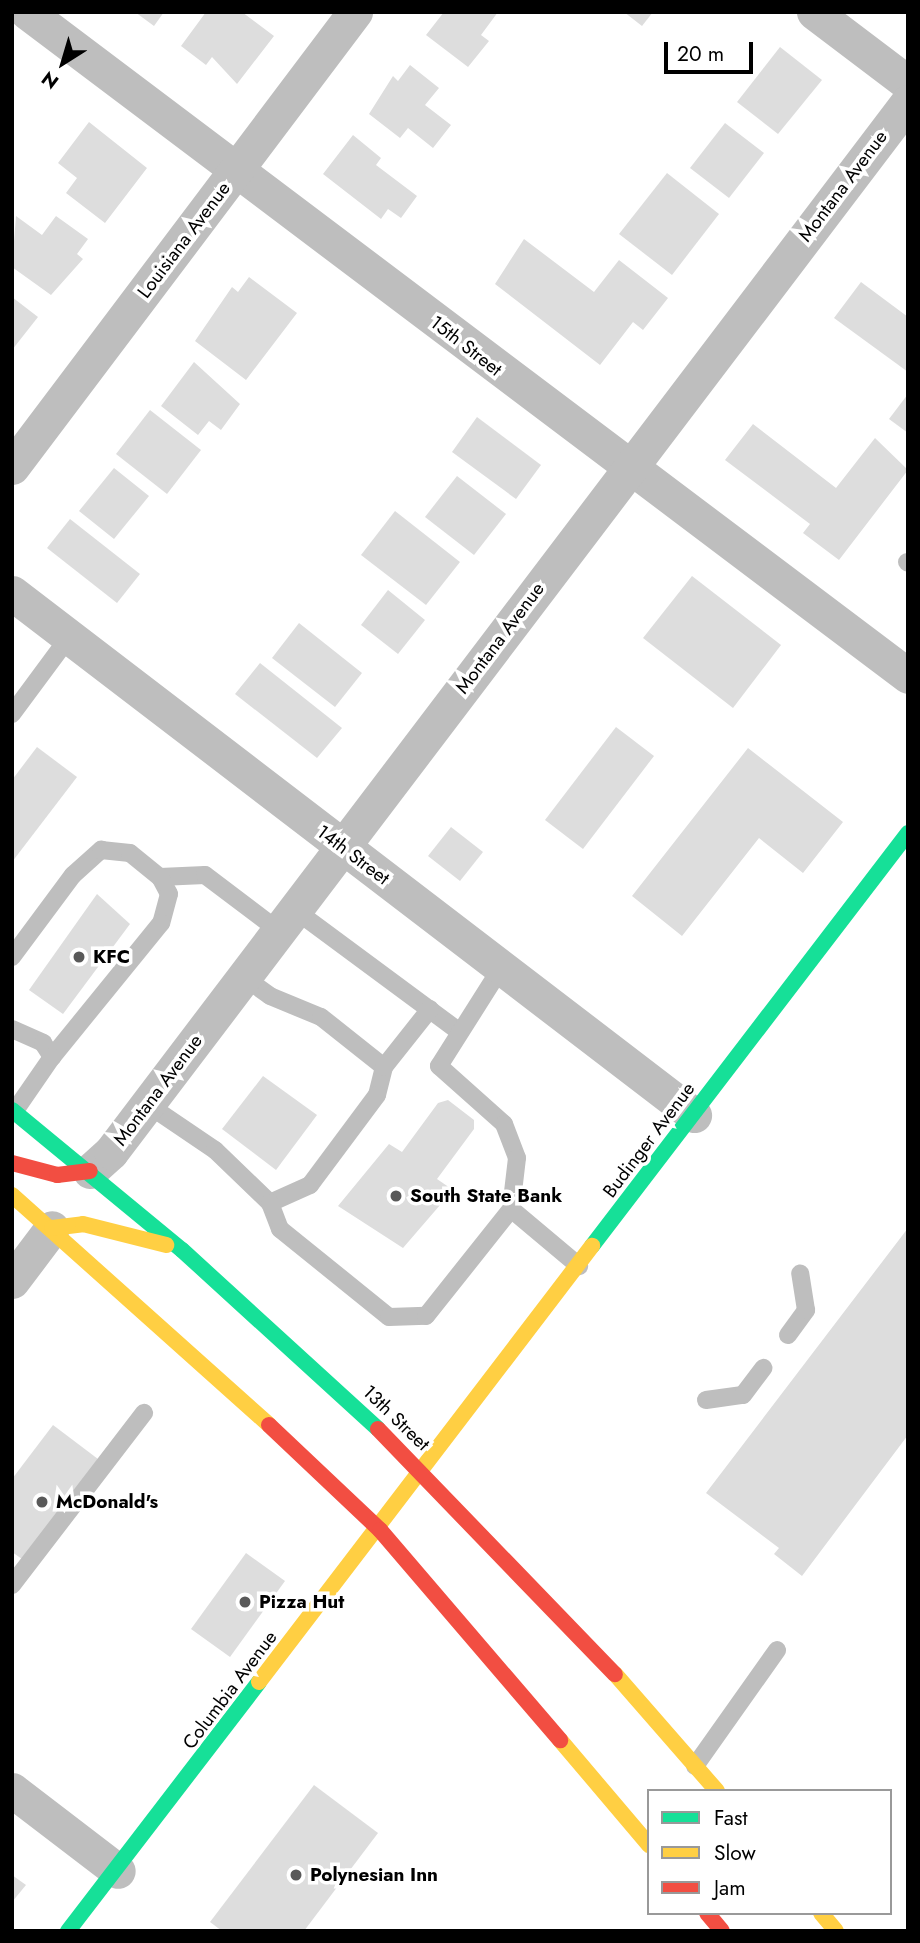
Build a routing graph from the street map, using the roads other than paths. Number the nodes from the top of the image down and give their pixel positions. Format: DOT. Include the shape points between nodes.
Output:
graph roads {
  1 [pos="27,12"];
  2 [pos="355,12"];
  3 [pos="814,12"];
  4 [pos="908,83"];
  5 [pos="908,102"];
  6 [pos="237,170"];
  7 [pos="12,467"];
  8 [pos="627,470"];
  9 [pos="12,593"];
  10 [pos="69,637"];
  11 [pos="908,676"];
  12 [pos="12,714"];
  13 [pos="908,833"];
  14 [pos="343,847"];
  15 [pos="160,877"];
  16 [pos="287,920"];
  17 [pos="12,957"];
  18 [pos="502,968"];
  19 [pos="244,977"];
  20 [pos="430,1009"];
  21 [pos="12,1029"];
  22 [pos="457,1030"];
  23 [pos="52,1057"];
  24 [pos="384,1067"];
  25 [pos="147,1104"];
  26 [pos="13,1111"];
  27 [pos="694,1115"];
  28 [pos="12,1163"];
  29 [pos="90,1171"];
  30 [pos="12,1195"];
  31 [pos="271,1203"];
  32 [pos="511,1209"];
  33 [pos="52,1228"];
  34 [pos="182,1250"];
  35 [pos="579,1266"];
  36 [pos="800,1273"];
  37 [pos="12,1281"];
  38 [pos="788,1335"];
  39 [pos="763,1368"];
  40 [pos="706,1400"];
  41 [pos="144,1413"];
  42 [pos="422,1472"];
  43 [pos="380,1531"];
  44 [pos="13,1586"];
  45 [pos="777,1650"];
  46 [pos="695,1766"];
  47 [pos="715,1789"];
  48 [pos="12,1790"];
  49 [pos="647,1843"];
  50 [pos="118,1871"];
  51 [pos="709,1915"];
  52 [pos="823,1915"];
  53 [pos="68,1931"];
  54 [pos="722,1931"];
  55 [pos="836,1931"];
  1 -- 6 [label="street, 15th Street"];
  2 -- 6 [label="street, Louisiana Avenue"];
  3 -- 4 [label="street"];
  5 -- 8 [label="street, Montana Avenue"];
  6 -- 7 [label="street, Louisiana Avenue"];
  6 -- 8 [label="street, 15th Street"];
  8 -- 11 [label="street, 15th Street"];
  8 -- 14 [label="street, Montana Avenue"];
  9 -- 10 [label="street, 14th Street"];
  10 -- 12 [label="lane"];
  10 -- 14 [label="street, 14th Street"];
  13 -- 27 [label="main road, Budinger Avenue"];
  14 -- 16 [label="street, Montana Avenue"];
  14 -- 18 [label="street, 14th Street"];
  15 -- 16 [label="lane" via="205,875"];
  15 -- 17 [label="lane" via="130,853 101,850 73,875"];
  15 -- 23 [label="lane" via="169,894 161,923"];
  16 -- 19 [label="street, Montana Avenue"];
  16 -- 20 [label="lane"];
  18 -- 22 [label="lane"];
  18 -- 27 [label="street, 14th Street"];
  19 -- 24 [label="lane" via="270,996 321,1017"];
  19 -- 25 [label="street, Montana Avenue"];
  20 -- 22 [label="lane"];
  20 -- 24 [label="lane"];
  21 -- 23 [label="lane" via="43,1043"];
  22 -- 32 [label="lane" via="439,1066 504,1124 517,1158"];
  23 -- 26 [label="lane"];
  24 -- 31 [label="lane" via="377,1095 310,1185"];
  25 -- 29 [label="street, Montana Avenue"];
  25 -- 31 [label="lane" via="215,1150"];
  26 -- 29 [label="main road, 13th Street"];
  27 -- 35 [label="main road, Budinger Avenue"];
  28 -- 29 [label="main road" via="57,1175"];
  29 -- 34 [label="main road, 13th Street"];
  30 -- 33 [label="main road"];
  31 -- 32 [label="lane" via="280,1229 389,1317 426,1316"];
  32 -- 35 [label="lane"];
  33 -- 34 [label="main road" via="113,1229"];
  33 -- 37 [label="street"];
  33 -- 43 [label="main road"];
  34 -- 42 [label="main road, 13th Street"];
  35 -- 42 [label="main road, Budinger Avenue"];
  36 -- 38 [label="lane" via="806,1310"];
  39 -- 40 [label="lane" via="743,1395"];
  41 -- 44 [label="lane"];
  42 -- 43 [label="main road, Columbia Avenue"];
  42 -- 46 [label="main road, 13th Street" via="571,1624"];
  43 -- 49 [label="main road"];
  43 -- 50 [label="main road, Columbia Avenue"];
  45 -- 46 [label="lane"];
  46 -- 47 [label="main road, 13th Street"];
  48 -- 50 [label="street"];
  50 -- 53 [label="main road, Columbia Avenue"];
  51 -- 54 [label="main road"];
  52 -- 55 [label="main road"];
}
